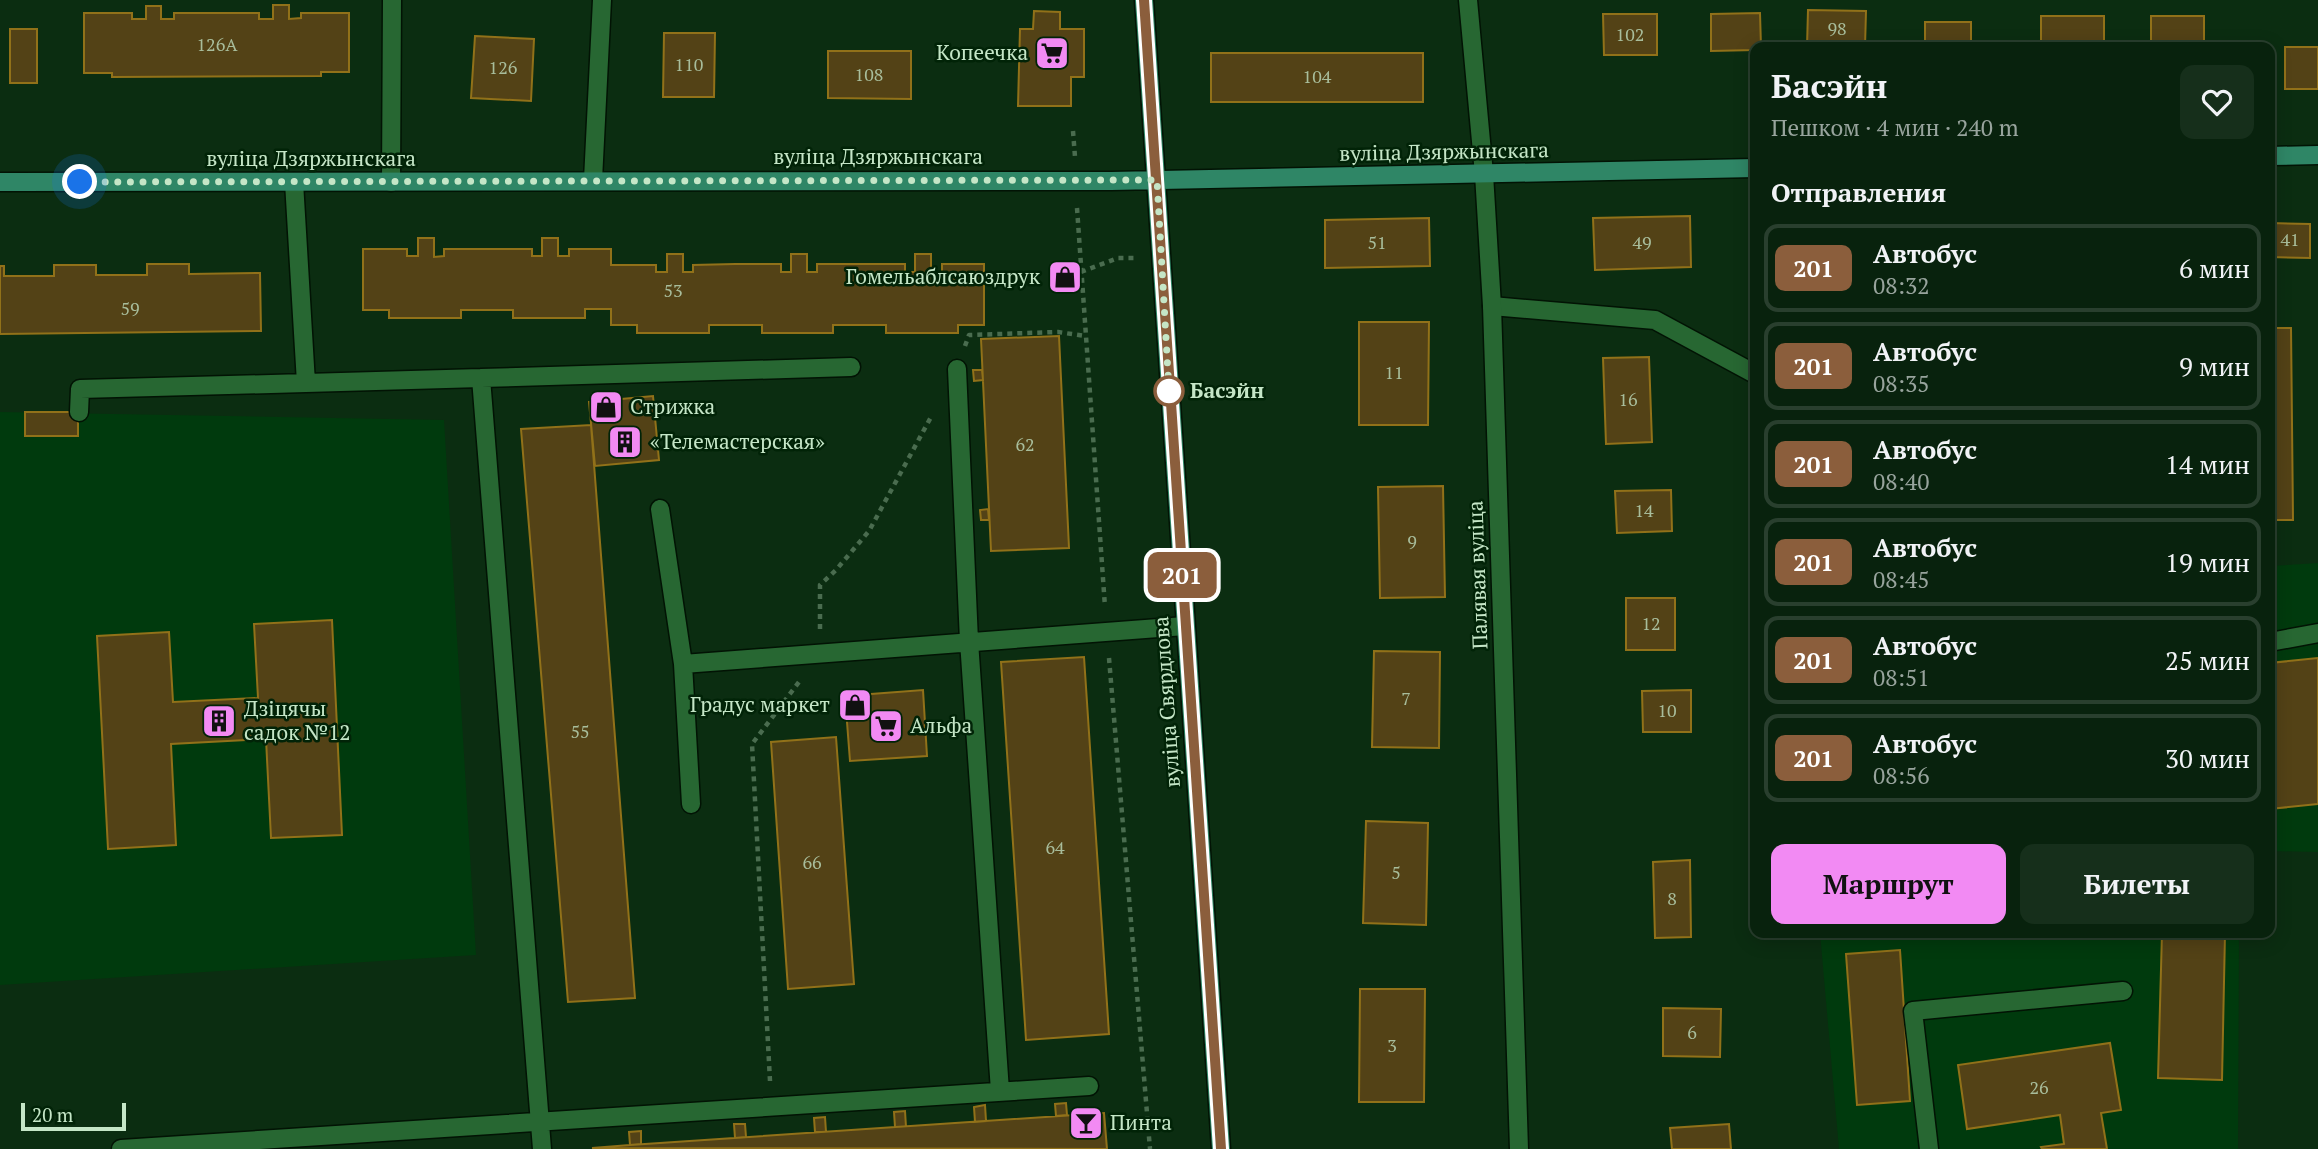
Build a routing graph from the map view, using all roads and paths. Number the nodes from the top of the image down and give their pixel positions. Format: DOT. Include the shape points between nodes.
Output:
graph roads {
  1 [pos="392,0"];
  2 [pos="601,0"];
  3 [pos="1144,0"];
  4 [pos="1468,0"];
  5 [pos="2318,155"];
  6 [pos="2275,156"];
  7 [pos="1750,168"];
  8 [pos="1484,174"];
  9 [pos="593,180"];
  10 [pos="1157,180"];
  11 [pos="0,182"];
  12 [pos="294,182"];
  13 [pos="391,182"];
  14 [pos="1492,306"];
  15 [pos="851,367"];
  16 [pos="957,369"];
  17 [pos="1750,371"];
  18 [pos="481,377"];
  19 [pos="306,383"];
  20 [pos="79,412"];
  21 [pos="660,509"];
  22 [pos="1185,626"];
  23 [pos="2318,633"];
  24 [pos="969,641"];
  25 [pos="2275,641"];
  26 [pos="683,664"];
  27 [pos="691,804"];
  28 [pos="2123,991"];
  29 [pos="1089,1086"];
  30 [pos="1000,1091"];
  31 [pos="540,1123"];
  32 [pos="121,1149"];
  33 [pos="542,1149"];
  34 [pos="1221,1149"];
  35 [pos="1519,1149"];
  36 [pos="1929,1149"];
  1 -- 13 [label="street"];
  2 -- 9 [label="street"];
  3 -- 10 [label="street, вуліца Свярдлова"];
  4 -- 8 [label="street, Палявая вуліца"];
  5 -- 6 [label="street"];
  7 -- 8 [label="street, вуліца Дзяржынскага"];
  8 -- 10 [label="street, вуліца Дзяржынскага"];
  8 -- 14 [label="street, Палявая вуліца"];
  9 -- 10 [label="street, вуліца Дзяржынскага"];
  9 -- 13 [label="street, вуліца Дзяржынскага"];
  10 -- 22 [label="street, вуліца Свярдлова"];
  11 -- 12 [label="street, вуліца Дзяржынскага"];
  12 -- 13 [label="street, вуліца Дзяржынскага"];
  12 -- 19 [label="street"];
  14 -- 17 [label="street" via="1655,320"];
  14 -- 35 [label="street, Палявая вуліца"];
  15 -- 18 [label="street"];
  16 -- 24 [label="street"];
  18 -- 19 [label="street"];
  18 -- 31 [label="street"];
  19 -- 20 [label="street" via="80,389"];
  21 -- 26 [label="street"];
  22 -- 24 [label="street"];
  22 -- 34 [label="street, вуліца Свярдлова"];
  23 -- 25 [label="street"];
  24 -- 26 [label="street"];
  24 -- 30 [label="street"];
  26 -- 27 [label="street"];
  28 -- 36 [label="street" via="1913,1011"];
  29 -- 30 [label="street"];
  30 -- 31 [label="street"];
  31 -- 32 [label="street"];
  31 -- 33 [label="street"];
}
